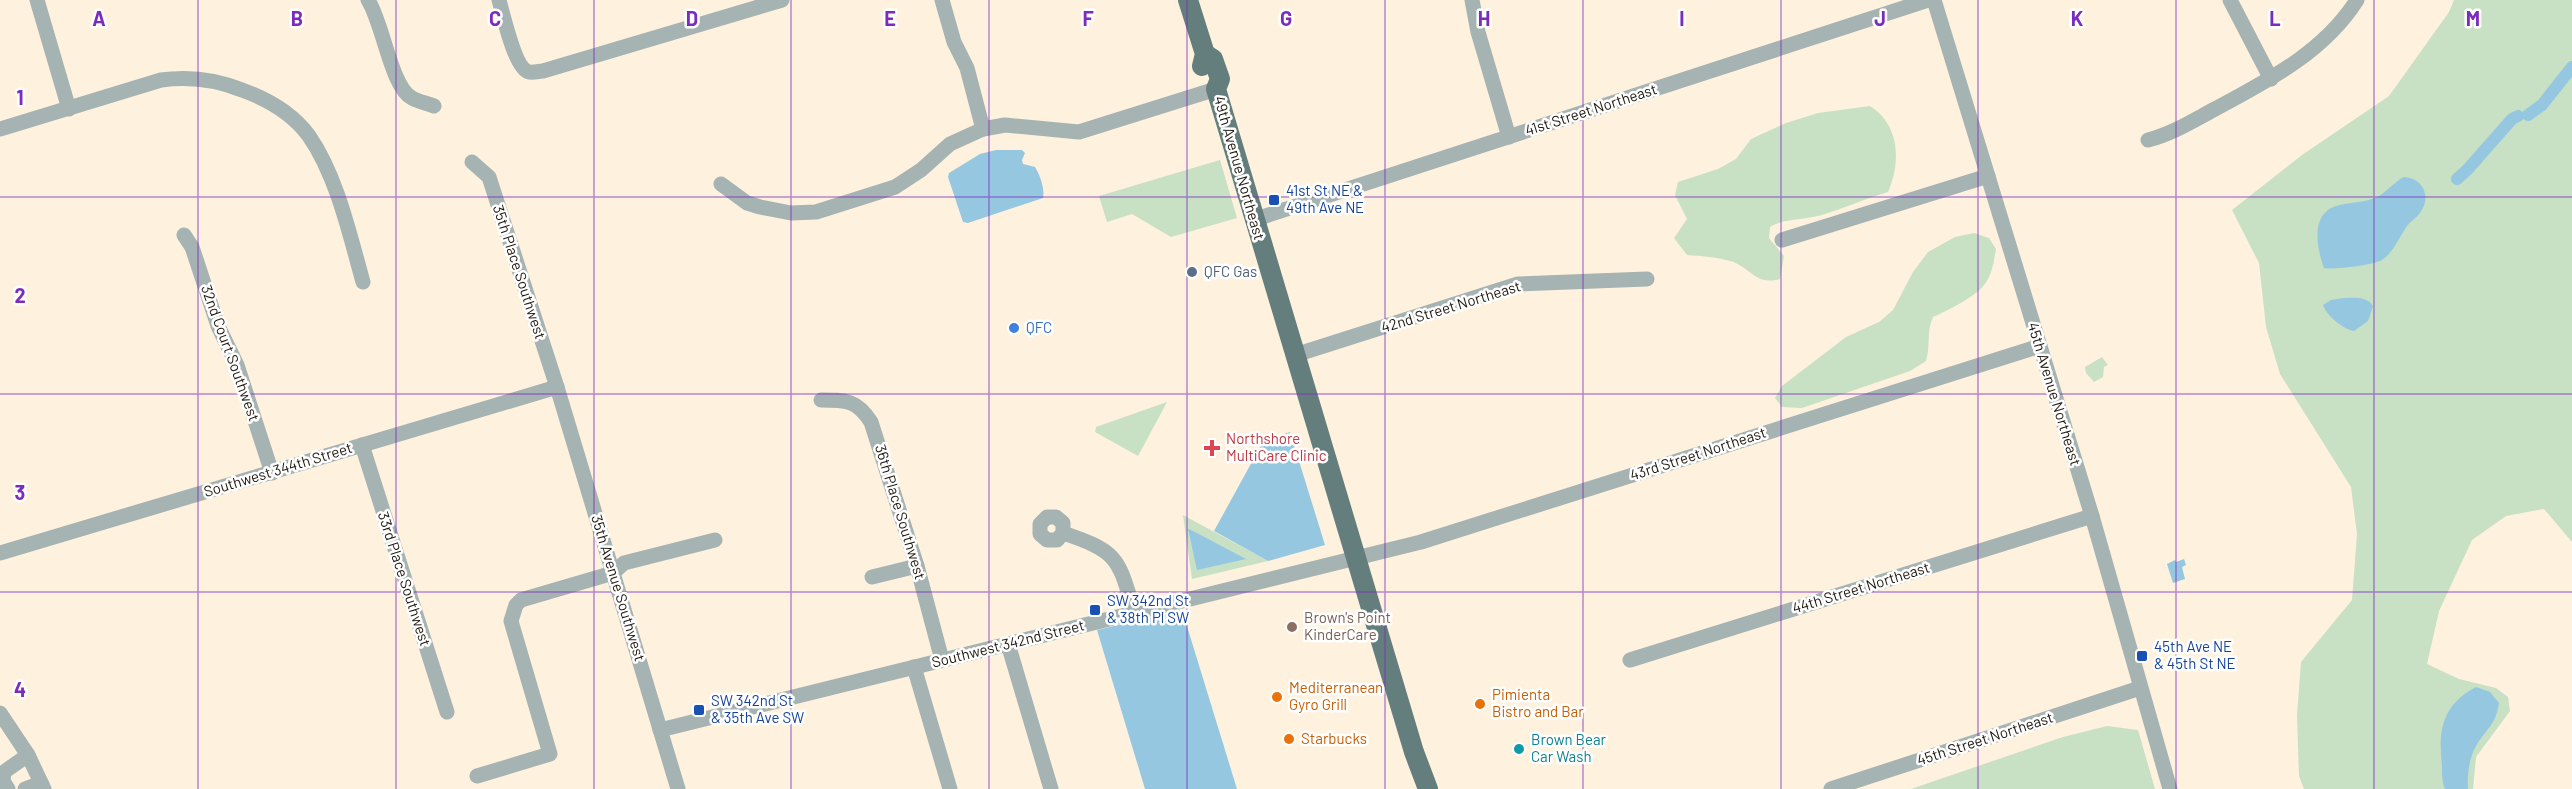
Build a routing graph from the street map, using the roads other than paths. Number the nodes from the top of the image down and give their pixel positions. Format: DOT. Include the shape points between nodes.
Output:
graph roads {
  1 [pos="37,0"];
  2 [pos="368,0"];
  3 [pos="499,0"];
  4 [pos="782,0"];
  5 [pos="942,0"];
  6 [pos="1188,0"];
  7 [pos="1472,0"];
  8 [pos="1928,0"];
  9 [pos="1934,0"];
  10 [pos="2230,0"];
  11 [pos="2357,0"];
  12 [pos="2271,79"];
  13 [pos="1216,89"];
  14 [pos="434,106"];
  15 [pos="69,109"];
  16 [pos="0,129"];
  17 [pos="983,129"];
  18 [pos="1509,137"];
  19 [pos="2148,140"];
  20 [pos="472,162"];
  21 [pos="1988,176"];
  22 [pos="721,184"];
  23 [pos="1253,220"];
  24 [pos="184,235"];
  25 [pos="1782,240"];
  26 [pos="1647,279"];
  27 [pos="363,282"];
  28 [pos="2040,346"];
  29 [pos="1295,355"];
  30 [pos="557,387"];
  31 [pos="821,400"];
  32 [pos="362,445"];
  33 [pos="272,473"];
  34 [pos="2092,516"];
  35 [pos="1063,533"];
  36 [pos="716,540"];
  37 [pos="0,553"];
  38 [pos="1356,558"];
  39 [pos="916,566"];
  40 [pos="613,573"];
  41 [pos="872,577"];
  42 [pos="1135,614"];
  43 [pos="1008,644"];
  44 [pos="942,660"];
  45 [pos="1630,660"];
  46 [pos="914,667"];
  47 [pos="2140,688"];
  48 [pos="447,712"];
  49 [pos="0,713"];
  50 [pos="660,730"];
  51 [pos="28,755"];
  52 [pos="477,776"];
  53 [pos="42,786"];
  54 [pos="8,789"];
  55 [pos="26,789"];
  56 [pos="678,789"];
  57 [pos="950,789"];
  58 [pos="1052,789"];
  59 [pos="1428,789"];
  60 [pos="1831,789"];
  61 [pos="2170,789"];
  1 -- 15 [label="street"];
  2 -- 14 [label="street" via="399,85 410,97"];
  3 -- 4 [label="street" via="516,57 529,72"];
  5 -- 17 [label="street" via="954,42 967,68"];
  6 -- 13 [label="main road, 49th Avenue Northeast" via="1205,54 1202,63 1208,83"];
  7 -- 18 [label="street"];
  8 -- 18 [label="street, 41st Street Northeast"];
  9 -- 21 [label="street, 45th Avenue Northeast"];
  10 -- 12 [label="street"];
  11 -- 12 [label="street" via="2329,36"];
  12 -- 19 [label="street" via="2172,132"];
  13 -- 17 [label="street" via="1078,132 1005,125"];
  13 -- 23 [label="main road, 49th Avenue Northeast"];
  15 -- 16 [label="street"];
  15 -- 27 [label="street" via="161,80 180,78 223,82 260,96 302,129 322,159"];
  17 -- 22 [label="street" via="950,144 895,187 816,212 791,213 760,207 747,203"];
  18 -- 23 [label="street, 41st Street Northeast"];
  20 -- 30 [label="street, 35th Place Southwest" via="489,177"];
  21 -- 25 [label="street"];
  21 -- 28 [label="street, 45th Avenue Northeast"];
  23 -- 29 [label="main road, 49th Avenue Northeast"];
  24 -- 33 [label="street, 32nd Court Southwest" via="237,365"];
  26 -- 29 [label="street, 42nd Street Northeast" via="1518,284"];
  28 -- 34 [label="street, 45th Avenue Northeast"];
  28 -- 38 [label="street, 43rd Street Northeast" via="1421,542"];
  29 -- 38 [label="main road, 49th Avenue Northeast"];
  30 -- 32 [label="street, Southwest 344th Street"];
  30 -- 40 [label="street, 35th Avenue Southwest"];
  31 -- 39 [label="street, 36th Place Southwest" via="854,402 871,422"];
  32 -- 33 [label="street, Southwest 344th Street"];
  32 -- 48 [label="street, 33rd Place Southwest"];
  33 -- 37 [label="street, Southwest 344th Street"];
  34 -- 45 [label="street, 44th Street Northeast"];
  34 -- 47 [label="street, 45th Avenue Northeast"];
  35 -- 42 [label="street" via="1095,544 1114,558"];
  36 -- 40 [label="street" via="624,563"];
  38 -- 42 [label="street, Southwest 342nd Street"];
  38 -- 59 [label="main road, 49th Avenue Northeast"];
  39 -- 41 [label="street"];
  39 -- 44 [label="street, 36th Place Southwest"];
  40 -- 50 [label="street, 35th Avenue Southwest"];
  40 -- 52 [label="street" via="520,600 511,621 550,753"];
  42 -- 43 [label="street, Southwest 342nd Street"];
  43 -- 44 [label="street, Southwest 342nd Street"];
  43 -- 58 [label="street"];
  44 -- 46 [label="street, Southwest 342nd Street"];
  46 -- 50 [label="street, Southwest 342nd Street"];
  46 -- 57 [label="street"];
  47 -- 60 [label="street, 45th Street Northeast"];
  47 -- 61 [label="street, 45th Avenue Northeast"];
  49 -- 51 [label="street"];
  50 -- 56 [label="street, 35th Avenue Southwest"];
  51 -- 53 [label="street"];
  51 -- 54 [label="street" via="4,772 3,781"];
  53 -- 55 [label="street"];
}
